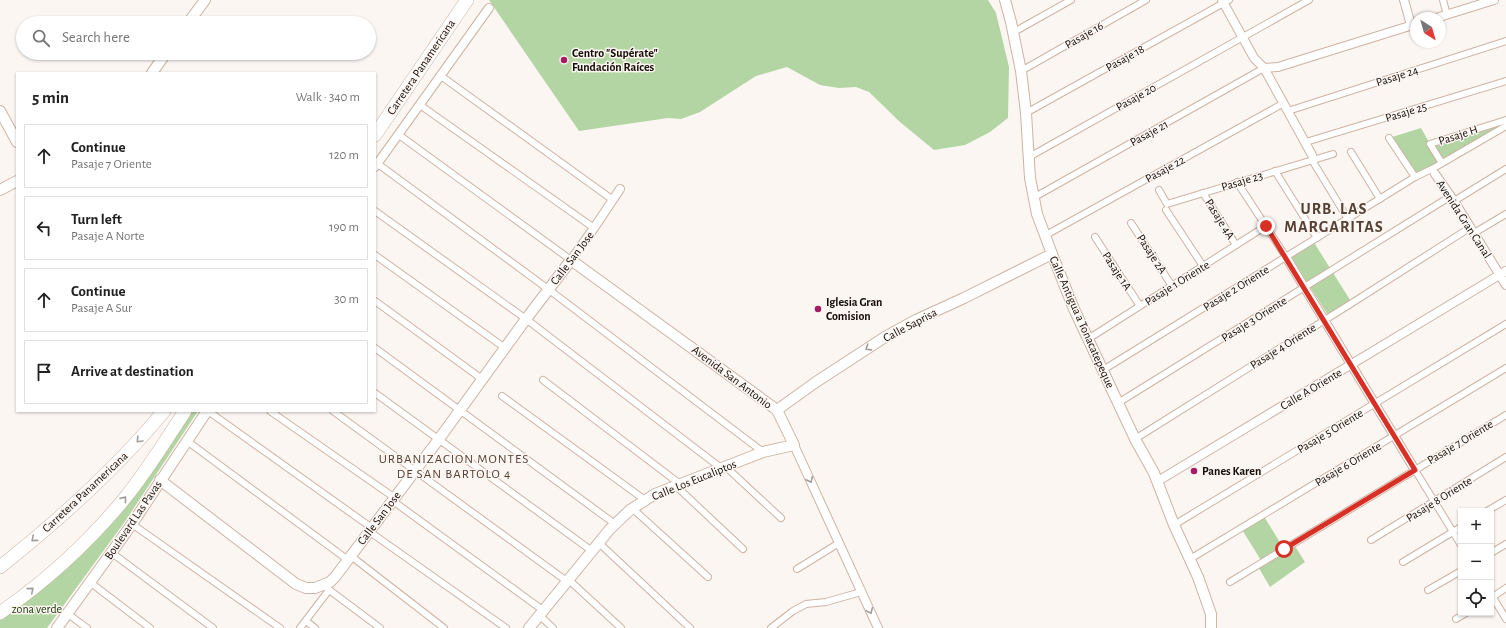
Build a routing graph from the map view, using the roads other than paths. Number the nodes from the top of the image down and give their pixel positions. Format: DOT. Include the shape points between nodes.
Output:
graph roads {
  1 [pos="205,0"];
  2 [pos="459,0"];
  3 [pos="467,0"];
  4 [pos="1004,0"];
  5 [pos="1071,0"];
  6 [pos="1146,0"];
  7 [pos="1309,0"];
  8 [pos="1404,0"];
  9 [pos="1443,0"];
  10 [pos="1494,0"];
  11 [pos="1225,1"];
  12 [pos="1482,2"];
  13 [pos="489,8"];
  14 [pos="1410,15"];
  15 [pos="1447,15"];
  16 [pos="193,16"];
  17 [pos="1410,26"];
  18 [pos="1014,32"];
  19 [pos="1242,37"];
  20 [pos="1506,41"];
  21 [pos="161,60"];
  22 [pos="1264,68"];
  23 [pos="1021,71"];
  24 [pos="153,72"];
  25 [pos="441,76"];
  26 [pos="1506,81"];
  27 [pos="420,105"];
  28 [pos="1286,107"];
  29 [pos="0,110"];
  30 [pos="1026,113"];
  31 [pos="376,120"];
  32 [pos="1506,120"];
  33 [pos="1506,126"];
  34 [pos="376,134"];
  35 [pos="399,135"];
  36 [pos="16,138"];
  37 [pos="1389,138"];
  38 [pos="1306,142"];
  39 [pos="1351,152"];
  40 [pos="1332,154"];
  41 [pos="1029,157"];
  42 [pos="1312,157"];
  43 [pos="1442,163"];
  44 [pos="376,166"];
  45 [pos="1506,169"];
  46 [pos="1275,171"];
  47 [pos="1434,171"];
  48 [pos="1415,177"];
  49 [pos="16,182"];
  50 [pos="1237,182"];
  51 [pos="620,189"];
  52 [pos="0,190"];
  53 [pos="1159,190"];
  54 [pos="1203,193"];
  55 [pos="1033,198"];
  56 [pos="1380,199"];
  57 [pos="1452,199"];
  58 [pos="613,200"];
  59 [pos="1166,210"];
  60 [pos="376,212"];
  61 [pos="1506,214"];
  62 [pos="1348,219"];
  63 [pos="1131,223"];
  64 [pos="1266,226"];
  65 [pos="594,228"];
  66 [pos="1472,230"];
  67 [pos="1046,236"];
  68 [pos="1095,237"];
  69 [pos="1317,238"];
  70 [pos="1236,245"];
  71 [pos="1052,254"];
  72 [pos="376,256"];
  73 [pos="1286,257"];
  74 [pos="571,260"];
  75 [pos="1203,266"];
  76 [pos="1503,272"];
  77 [pos="1506,285"];
  78 [pos="1172,286"];
  79 [pos="1304,288"];
  80 [pos="548,290"];
  81 [pos="376,302"];
  82 [pos="1140,306"];
  83 [pos="526,319"];
  84 [pos="1324,321"];
  85 [pos="1506,324"];
  86 [pos="1088,339"];
  87 [pos="505,348"];
  88 [pos="376,349"];
  89 [pos="1351,365"];
  90 [pos="1506,368"];
  91 [pos="1103,370"];
  92 [pos="482,379"];
  93 [pos="544,380"];
  94 [pos="376,394"];
  95 [pos="502,396"];
  96 [pos="1118,403"];
  97 [pos="1374,403"];
  98 [pos="460,410"];
  99 [pos="777,410"];
  100 [pos="163,412"];
  101 [pos="184,412"];
  102 [pos="207,412"];
  103 [pos="209,412"];
  104 [pos="271,412"];
  105 [pos="334,412"];
  106 [pos="1506,415"];
  107 [pos="1394,436"];
  108 [pos="439,439"];
  109 [pos="1135,439"];
  110 [pos="187,441"];
  111 [pos="794,444"];
  112 [pos="763,452"];
  113 [pos="1506,457"];
  114 [pos="723,468"];
  115 [pos="1415,470"];
  116 [pos="415,471"];
  117 [pos="160,480"];
  118 [pos="1158,482"];
  119 [pos="678,485"];
  120 [pos="394,500"];
  121 [pos="645,500"];
  122 [pos="1506,500"];
  123 [pos="1434,502"];
  124 [pos="632,508"];
  125 [pos="1492,508"];
  126 [pos="781,518"];
  127 [pos="132,524"];
  128 [pos="615,524"];
  129 [pos="1174,525"];
  130 [pos="1458,529"];
  131 [pos="371,530"];
  132 [pos="1453,532"];
  133 [pos="1371,540"];
  134 [pos="599,543"];
  135 [pos="839,543"];
  136 [pos="1460,544"];
  137 [pos="1506,544"];
  138 [pos="743,549"];
  139 [pos="592,551"];
  140 [pos="1494,551"];
  141 [pos="112,553"];
  142 [pos="350,558"];
  143 [pos="1190,559"];
  144 [pos="1403,562"];
  145 [pos="0,567"];
  146 [pos="797,569"];
  147 [pos="1458,573"];
  148 [pos="708,577"];
  149 [pos="568,581"];
  150 [pos="1230,582"];
  151 [pos="91,583"];
  152 [pos="327,588"];
  153 [pos="1506,588"];
  154 [pos="1428,590"];
  155 [pos="861,592"];
  156 [pos="1494,595"];
  157 [pos="1494,599"];
  158 [pos="0,613"];
  159 [pos="68,614"];
  160 [pos="542,614"];
  161 [pos="1461,616"];
  162 [pos="1456,619"];
  163 [pos="1506,619"];
  164 [pos="306,621"];
  165 [pos="57,628"];
  166 [pos="87,628"];
  167 [pos="150,628"];
  168 [pos="213,628"];
  169 [pos="280,628"];
  170 [pos="300,628"];
  171 [pos="315,628"];
  172 [pos="380,628"];
  173 [pos="444,628"];
  174 [pos="506,628"];
  175 [pos="529,628"];
  176 [pos="553,628"];
  177 [pos="621,628"];
  178 [pos="690,628"];
  179 [pos="771,628"];
  180 [pos="878,628"];
  181 [pos="1211,628"];
  1 -- 16 [label="street"];
  2 -- 31 [label="highway, Carretera Panamericana"];
  3 -- 34 [label="highway, Carretera Panamericana"];
  4 -- 18 [label="street, Calle Antigua a Tonacatepeque"];
  5 -- 18 [label="street"];
  6 -- 23 [label="street, Pasaje 16"];
  7 -- 19 [label="street, Pasaje 20"];
  8 -- 14 [label="street"];
  9 -- 15 [label="street"];
  10 -- 12 [label="street"];
  11 -- 19 [label="street"];
  11 -- 30 [label="street, Pasaje 18"];
  12 -- 15 [label="street"];
  13 -- 25 [label="street"];
  17 -- 22 [label="street" via="1278,67"];
  18 -- 23 [label="street, Calle Antigua a Tonacatepeque"];
  19 -- 22 [label="street" via="1254,58"];
  19 -- 41 [label="street, Pasaje 20"];
  20 -- 28 [label="street, Pasaje 24"];
  21 -- 24 [label="street"];
  22 -- 28 [label="street"];
  22 -- 55 [label="street, Pasaje 21"];
  23 -- 30 [label="street, Calle Antigua a Tonacatepeque"];
  25 -- 27 [label="street"];
  25 -- 58 [label="street"];
  26 -- 38 [label="street, Pasaje 25"];
  27 -- 35 [label="street"];
  27 -- 65 [label="street"];
  28 -- 38 [label="street"];
  28 -- 67 [label="street, Pasaje 22"];
  29 -- 36 [label="street"];
  30 -- 41 [label="street, Calle Antigua a Tonacatepeque"];
  32 -- 43 [label="street, Pasaje H" via="1430,144"];
  33 -- 43 [label="street, Pasaje 2 Oriente"];
  35 -- 44 [label="street"];
  35 -- 74 [label="street"];
  37 -- 48 [label="street"];
  38 -- 42 [label="street"];
  39 -- 56 [label="street"];
  40 -- 42 [label="street, Pasaje 23"];
  41 -- 55 [label="street, Calle Antigua a Tonacatepeque"];
  42 -- 46 [label="street, Pasaje 23"];
  42 -- 62 [label="street"];
  43 -- 47 [label="street, Pasaje 2 Oriente"];
  44 -- 80 [label="street"];
  45 -- 57 [label="street, Pasaje 3 Oriente"];
  46 -- 50 [label="street, Pasaje 23"];
  46 -- 69 [label="street"];
  47 -- 48 [label="street, Pasaje 2 Oriente"];
  47 -- 57 [label="street, Avenida Gran Canal"];
  48 -- 56 [label="street, Pasaje 2 Oriente"];
  49 -- 52 [label="street"];
  50 -- 54 [label="street, Pasaje 23"];
  50 -- 64 [label="street"];
  51 -- 58 [label="street, Calle San Jose"];
  53 -- 54 [label="street, Pasaje 23" via="1167,204"];
  54 -- 70 [label="street, Pasaje 4A"];
  55 -- 67 [label="street, Calle Antigua a Tonacatepeque"];
  56 -- 62 [label="street, Pasaje 2 Oriente"];
  57 -- 66 [label="street, Avenida Gran Canal"];
  57 -- 79 [label="street, Pasaje 3 Oriente"];
  58 -- 65 [label="street, Calle San Jose"];
  59 -- 75 [label="street"];
  60 -- 83 [label="street"];
  61 -- 66 [label="street, Pasaje 4 Oriente"];
  62 -- 69 [label="street, Pasaje 2 Oriente"];
  63 -- 78 [label="street, Pasaje 2A"];
  64 -- 70 [label="street, Pasaje 1 Oriente"];
  64 -- 73 [label="street"];
  65 -- 74 [label="street, Calle San Jose"];
  66 -- 76 [label="street, Avenida Gran Canal"];
  66 -- 84 [label="street, Pasaje 4 Oriente"];
  67 -- 71 [label="street, Calle Antigua a Tonacatepeque"];
  68 -- 82 [label="street, Pasaje 1A"];
  69 -- 73 [label="street, Pasaje 2 Oriente"];
  70 -- 75 [label="street, Pasaje 1 Oriente"];
  71 -- 86 [label="street, Calle Antigua a Tonacatepeque"];
  71 -- 99 [label="street, Calle Saprisa, one-way" via="885,337"];
  72 -- 87 [label="street"];
  73 -- 79 [label="street"];
  73 -- 91 [label="street, Pasaje 2 Oriente"];
  74 -- 80 [label="street, Calle San Jose"];
  74 -- 99 [label="street, Avenida San Antonio"];
  75 -- 78 [label="street, Pasaje 1 Oriente"];
  76 -- 77 [label="street, Avenida Gran Canal"];
  76 -- 89 [label="street, Calle A Oriente"];
  78 -- 82 [label="street, Pasaje 1 Oriente"];
  79 -- 84 [label="street"];
  79 -- 96 [label="street, Pasaje 3 Oriente"];
  80 -- 83 [label="street, Calle San Jose"];
  80 -- 112 [label="street"];
  81 -- 92 [label="street"];
  82 -- 86 [label="street, Pasaje 1 Oriente"];
  83 -- 87 [label="street, Calle San Jose"];
  83 -- 114 [label="street"];
  84 -- 89 [label="street"];
  84 -- 109 [label="street, Pasaje 4 Oriente"];
  85 -- 97 [label="street, Pasaje 5 Oriente"];
  86 -- 91 [label="street, Calle Antigua a Tonacatepeque"];
  87 -- 92 [label="street, Calle San Jose"];
  88 -- 98 [label="street"];
  89 -- 97 [label="street"];
  89 -- 118 [label="street, Calle A Oriente"];
  90 -- 107 [label="street, Pasaje 6 Oriente"];
  91 -- 96 [label="street, Calle Antigua a Tonacatepeque"];
  92 -- 98 [label="street, Calle San Jose"];
  93 -- 119 [label="street"];
  94 -- 108 [label="street"];
  95 -- 121 [label="street"];
  96 -- 109 [label="street, Calle Antigua a Tonacatepeque"];
  97 -- 107 [label="street"];
  97 -- 129 [label="street, Pasaje 5 Oriente"];
  98 -- 108 [label="street, Calle San Jose"];
  98 -- 128 [label="street"];
  99 -- 111 [label="street, Avenida San Antonio"];
  100 -- 145 [label="highway, Carretera Panamericana, one-way" via="101,479"];
  158 -- 101 [label="highway, Carretera Panamericana, one-way" via="54,571 105,521 126,497"];
  102 -- 110 [label="street, Boulevard Las Pavas"];
  103 -- 131 [label="street"];
  104 -- 120 [label="street"];
  105 -- 116 [label="street"];
  106 -- 115 [label="street, Pasaje 7 Oriente"];
  107 -- 115 [label="street"];
  107 -- 143 [label="street, Pasaje 6 Oriente"];
  108 -- 116 [label="street, Calle San Jose"];
  108 -- 139 [label="street"];
  109 -- 118 [label="street, Calle Antigua a Tonacatepeque"];
  110 -- 117 [label="street, Boulevard Las Pavas"];
  110 -- 142 [label="street"];
  111 -- 112 [label="street, Calle Los Eucaliptos"];
  111 -- 135 [label="street, Avenida San Antonio, one-way"];
  112 -- 114 [label="street, Calle Los Eucaliptos"];
  113 -- 123 [label="street, Pasaje 8 Oriente"];
  114 -- 119 [label="street, Calle Los Eucaliptos"];
  114 -- 126 [label="street"];
  115 -- 123 [label="street"];
  115 -- 150 [label="street, Pasaje 7 Oriente"];
  116 -- 120 [label="street, Calle San Jose"];
  116 -- 149 [label="street"];
  117 -- 127 [label="street, Boulevard Las Pavas"];
  117 -- 152 [label="street" via="296,584 306,588"];
  118 -- 129 [label="street, Calle Antigua a Tonacatepeque"];
  119 -- 121 [label="street, Calle Los Eucaliptos"];
  119 -- 138 [label="street"];
  120 -- 131 [label="street, Calle San Jose"];
  120 -- 160 [label="street"];
  121 -- 124 [label="street, Calle Los Eucaliptos"];
  122 -- 125 [label="street"];
  123 -- 132 [label="street"];
  123 -- 133 [label="street, Pasaje 8 Oriente"];
  124 -- 128 [label="street, Calle Los Eucaliptos"];
  124 -- 148 [label="street"];
  127 -- 141 [label="street, Boulevard Las Pavas"];
  127 -- 169 [label="street"];
  128 -- 134 [label="street, Calle Los Eucaliptos"];
  129 -- 143 [label="street, Calle Antigua a Tonacatepeque"];
  130 -- 132 [label="street"];
  131 -- 142 [label="street, Calle San Jose"];
  131 -- 174 [label="street"];
  132 -- 136 [label="street"];
  132 -- 144 [label="street"];
  134 -- 139 [label="street, Calle Los Eucaliptos"];
  134 -- 178 [label="street"];
  135 -- 146 [label="street"];
  135 -- 155 [label="street, Avenida San Antonio"];
  137 -- 140 [label="street"];
  139 -- 149 [label="street, Calle Los Eucaliptos"];
  141 -- 151 [label="street, Boulevard Las Pavas"];
  141 -- 168 [label="street"];
  142 -- 152 [label="street, Calle San Jose"];
  142 -- 173 [label="street"];
  143 -- 181 [label="street, Calle Antigua a Tonacatepeque" via="1209,607"];
  147 -- 154 [label="street"];
  149 -- 160 [label="street, Calle Los Eucaliptos"];
  149 -- 177 [label="street"];
  151 -- 159 [label="street, Boulevard Las Pavas"];
  151 -- 167 [label="street"];
  152 -- 164 [label="street"];
  152 -- 172 [label="street"];
  153 -- 156 [label="street"];
  155 -- 179 [label="street" via="826,602 806,604"];
  155 -- 180 [label="street, Avenida San Antonio, one-way"];
  157 -- 163 [label="street"];
  159 -- 165 [label="street, Boulevard Las Pavas"];
  159 -- 166 [label="street"];
  160 -- 175 [label="street, Calle Los Eucaliptos"];
  160 -- 176 [label="street"];
  161 -- 162 [label="street"];
  164 -- 170 [label="street"];
  164 -- 171 [label="street"];
}
